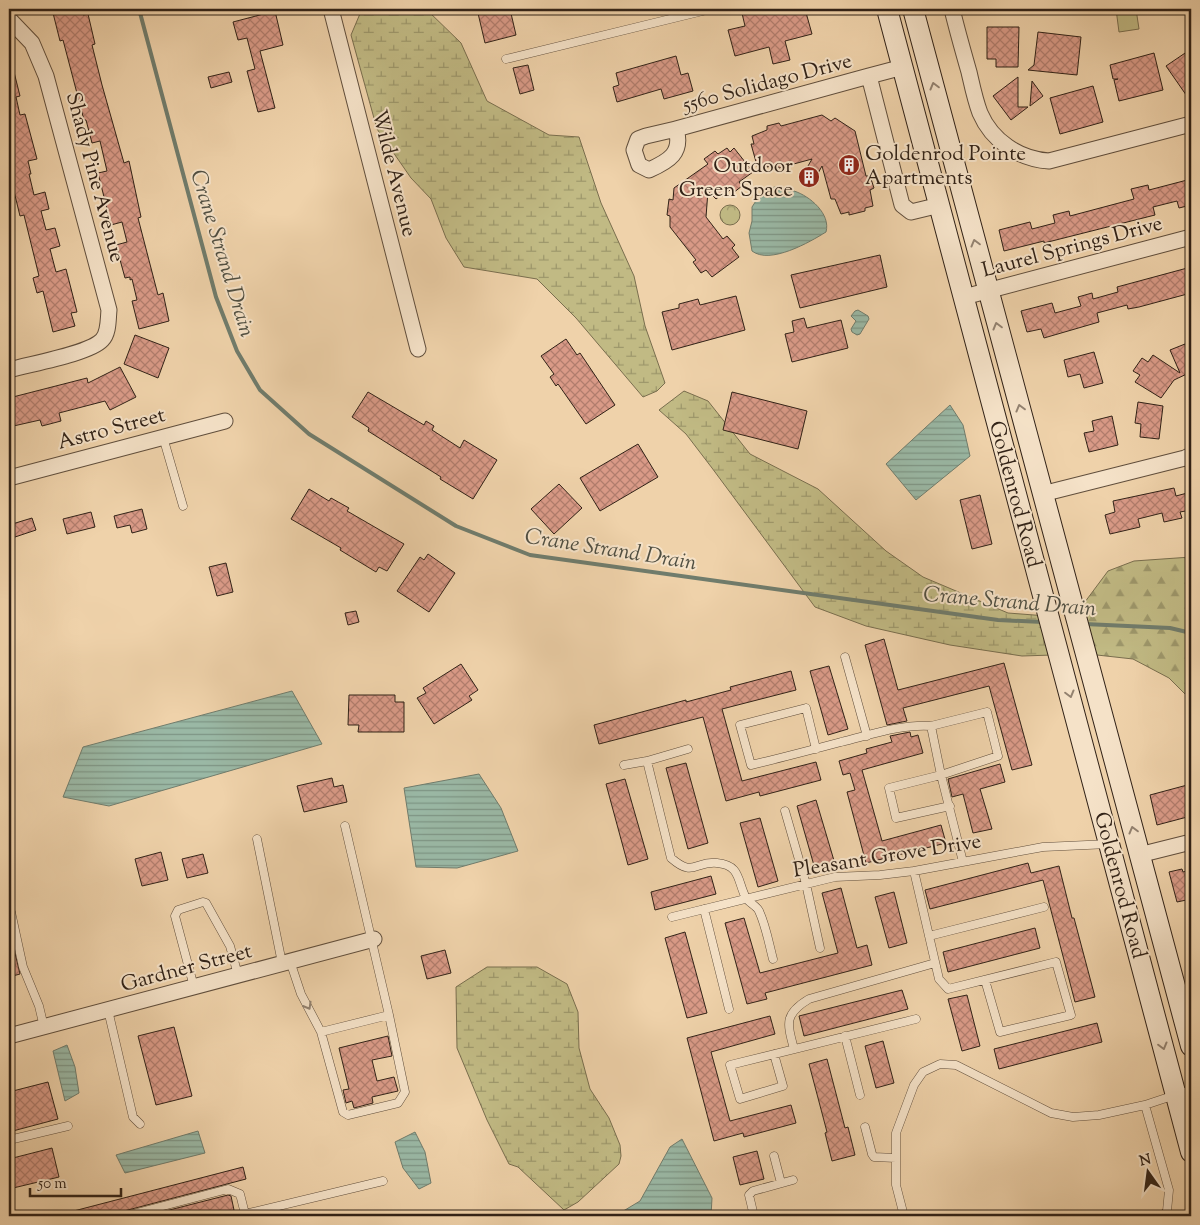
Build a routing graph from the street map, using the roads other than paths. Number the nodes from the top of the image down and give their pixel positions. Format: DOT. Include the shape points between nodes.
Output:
graph roads {
  1 [pos="330,9"];
  2 [pos="711,9"];
  3 [pos="887,9"];
  4 [pos="913,9"];
  5 [pos="952,9"];
  6 [pos="9,19"];
  7 [pos="506,59"];
  8 [pos="903,67"];
  9 [pos="869,76"];
  10 [pos="1191,124"];
  11 [pos="676,129"];
  12 [pos="940,205"];
  13 [pos="1191,237"];
  14 [pos="988,290"];
  15 [pos="964,297"];
  16 [pos="975,338"];
  17 [pos="418,349"];
  18 [pos="9,370"];
  19 [pos="224,420"];
  20 [pos="163,437"];
  21 [pos="1191,455"];
  22 [pos="9,478"];
  23 [pos="1042,494"];
  24 [pos="183,506"];
  25 [pos="1053,585"];
  26 [pos="1069,643"];
  27 [pos="845,657"];
  28 [pos="931,726"];
  29 [pos="867,736"];
  30 [pos="688,749"];
  31 [pos="816,749"];
  32 [pos="647,761"];
  33 [pos="624,765"];
  34 [pos="940,775"];
  35 [pos="950,806"];
  36 [pos="785,811"];
  37 [pos="345,826"];
  38 [pos="256,839"];
  39 [pos="1191,842"];
  40 [pos="1110,844"];
  41 [pos="1139,855"];
  42 [pos="964,862"];
  43 [pos="914,871"];
  44 [pos="806,884"];
  45 [pos="747,899"];
  46 [pos="1044,907"];
  47 [pos="704,909"];
  48 [pos="9,911"];
  49 [pos="672,918"];
  50 [pos="1191,927"];
  51 [pos="1191,932"];
  52 [pos="929,936"];
  53 [pos="373,939"];
  54 [pos="820,948"];
  55 [pos="773,959"];
  56 [pos="286,962"];
  57 [pos="935,962"];
  58 [pos="238,975"];
  59 [pos="985,980"];
  60 [pos="1174,983"];
  61 [pos="194,987"];
  62 [pos="729,1009"];
  63 [pos="108,1010"];
  64 [pos="389,1015"];
  65 [pos="916,1019"];
  66 [pos="44,1027"];
  67 [pos="321,1032"];
  68 [pos="9,1036"];
  69 [pos="845,1036"];
  70 [pos="1191,1046"];
  71 [pos="794,1049"];
  72 [pos="774,1054"];
  73 [pos="860,1095"];
  74 [pos="1183,1095"];
  75 [pos="1145,1105"];
  76 [pos="140,1124"];
  77 [pos="68,1126"];
  78 [pos="865,1127"];
  79 [pos="9,1140"];
  80 [pos="1191,1152"];
  81 [pos="774,1156"];
  82 [pos="896,1158"];
  83 [pos="793,1180"];
  84 [pos="383,1181"];
  85 [pos="781,1183"];
  86 [pos="245,1215"];
  87 [pos="125,1216"];
  88 [pos="236,1216"];
  89 [pos="754,1216"];
  90 [pos="904,1216"];
  91 [pos="1162,1216"];
  1 -- 17 [label="street, Wilde Avenue"];
  2 -- 7 [label="lane"];
  3 -- 8 [label="main road, Goldenrod Road"];
  14 -- 4 [label="main road, Goldenrod Road, one-way"];
  5 -- 10 [label="street" via="980,111 996,136 1023,155 1049,161"];
  6 -- 18 [label="street, Shady Pine Avenue" via="32,43 46,76 109,310 103,340 87,350"];
  8 -- 9 [label="street, 5560 Solidago Drive"];
  8 -- 12 [label="main road, Goldenrod Road"];
  9 -- 11 [label="street, 5560 Solidago Drive"];
  9 -- 12 [label="street, 5560 Solidago Drive" via="902,205 911,212"];
  12 -- 15 [label="main road, Goldenrod Road"];
  13 -- 14 [label="street, Laurel Springs Drive"];
  14 -- 15 [label="street, Laurel Springs Drive"];
  23 -- 14 [label="main road, Goldenrod Road, one-way"];
  15 -- 16 [label="main road, Goldenrod Road"];
  16 -- 23 [label="main road" via="1024,476"];
  16 -- 25 [label="main road, Goldenrod Road" via="1017,495"];
  19 -- 20 [label="street, Astro Street"];
  20 -- 22 [label="street, Astro Street"];
  20 -- 24 [label="lane"];
  21 -- 23 [label="street"];
  23 -- 25 [label="main road, Goldenrod Road"];
  25 -- 26 [label="main road, Goldenrod Road"];
  26 -- 40 [label="main road, Goldenrod Road, one-way"];
  41 -- 26 [label="main road, Goldenrod Road, one-way" via="1093,683"];
  27 -- 29 [label="lane"];
  28 -- 29 [label="lane" via="913,725"];
  28 -- 34 [label="lane"];
  28 -- 34 [label="lane" via="988,712 998,756"];
  29 -- 31 [label="lane"];
  30 -- 32 [label="lane"];
  31 -- 31 [label="lane" via="751,765 740,725 806,708"];
  32 -- 33 [label="lane"];
  32 -- 45 [label="lane" via="671,858 689,869 714,863 726,865 740,878"];
  34 -- 35 [label="lane"];
  34 -- 35 [label="lane" via="889,788 896,818"];
  35 -- 42 [label="lane"];
  36 -- 44 [label="lane"];
  37 -- 53 [label="lane"];
  38 -- 56 [label="lane"];
  39 -- 41 [label="street"];
  40 -- 42 [label="lane, Pleasant Grove Drive" via="1043,847"];
  40 -- 60 [label="main road" via="1126,855 1152,953"];
  40 -- 74 [label="main road, Goldenrod Road, one-way"];
  41 -- 60 [label="main road, Goldenrod Road"];
  42 -- 43 [label="lane, Pleasant Grove Drive"];
  43 -- 44 [label="lane, Pleasant Grove Drive" via="835,877"];
  43 -- 52 [label="lane"];
  44 -- 45 [label="lane, Pleasant Grove Drive"];
  44 -- 54 [label="lane"];
  45 -- 47 [label="lane, Pleasant Grove Drive"];
  45 -- 55 [label="lane" via="759,910"];
  46 -- 52 [label="lane"];
  47 -- 49 [label="lane, Pleasant Grove Drive"];
  47 -- 62 [label="lane"];
  48 -- 66 [label="lane" via="23,967"];
  50 -- 51 [label="lane"];
  52 -- 57 [label="lane"];
  53 -- 56 [label="street, Gardner Street"];
  53 -- 64 [label="lane"];
  56 -- 58 [label="street, Gardner Street"];
  56 -- 67 [label="lane, one-way"];
  57 -- 59 [label="lane" via="940,979 948,989"];
  57 -- 71 [label="lane" via="809,998 790,1016 789,1029"];
  58 -- 61 [label="street, Gardner Street"];
  58 -- 61 [label="lane" via="230,946 204,902 178,910 175,916"];
  59 -- 59 [label="lane" via="1056,962 1071,1014 1000,1032"];
  60 -- 70 [label="main road, Goldenrod Road"];
  61 -- 63 [label="street, Gardner Street"];
  63 -- 66 [label="street, Gardner Street"];
  63 -- 76 [label="lane" via="134,1117"];
  64 -- 67 [label="lane"];
  64 -- 67 [label="lane" via="406,1092 398,1103 390,1105 348,1115 343,1112"];
  65 -- 69 [label="lane"];
  66 -- 68 [label="street, Gardner Street"];
  69 -- 71 [label="lane"];
  69 -- 73 [label="lane"];
  71 -- 72 [label="lane"];
  72 -- 72 [label="lane" via="783,1086 740,1099 730,1065"];
  74 -- 75 [label="lane"];
  74 -- 80 [label="main road, Goldenrod Road"];
  75 -- 82 [label="lane" via="1099,1115 1073,1117 1051,1113 956,1065 940,1064 923,1072 914,1085 896,1133"];
  75 -- 91 [label="lane" via="1169,1190 1167,1211"];
  77 -- 79 [label="lane"];
  78 -- 82 [label="lane" via="874,1157"];
  81 -- 85 [label="lane"];
  82 -- 90 [label="lane" via="896,1184"];
  83 -- 85 [label="lane"];
  84 -- 86 [label="lane"];
  85 -- 89 [label="lane" via="752,1191 749,1195"];
  86 -- 87 [label="lane" via="240,1194 228,1189"];
  86 -- 88 [label="lane"];
}
